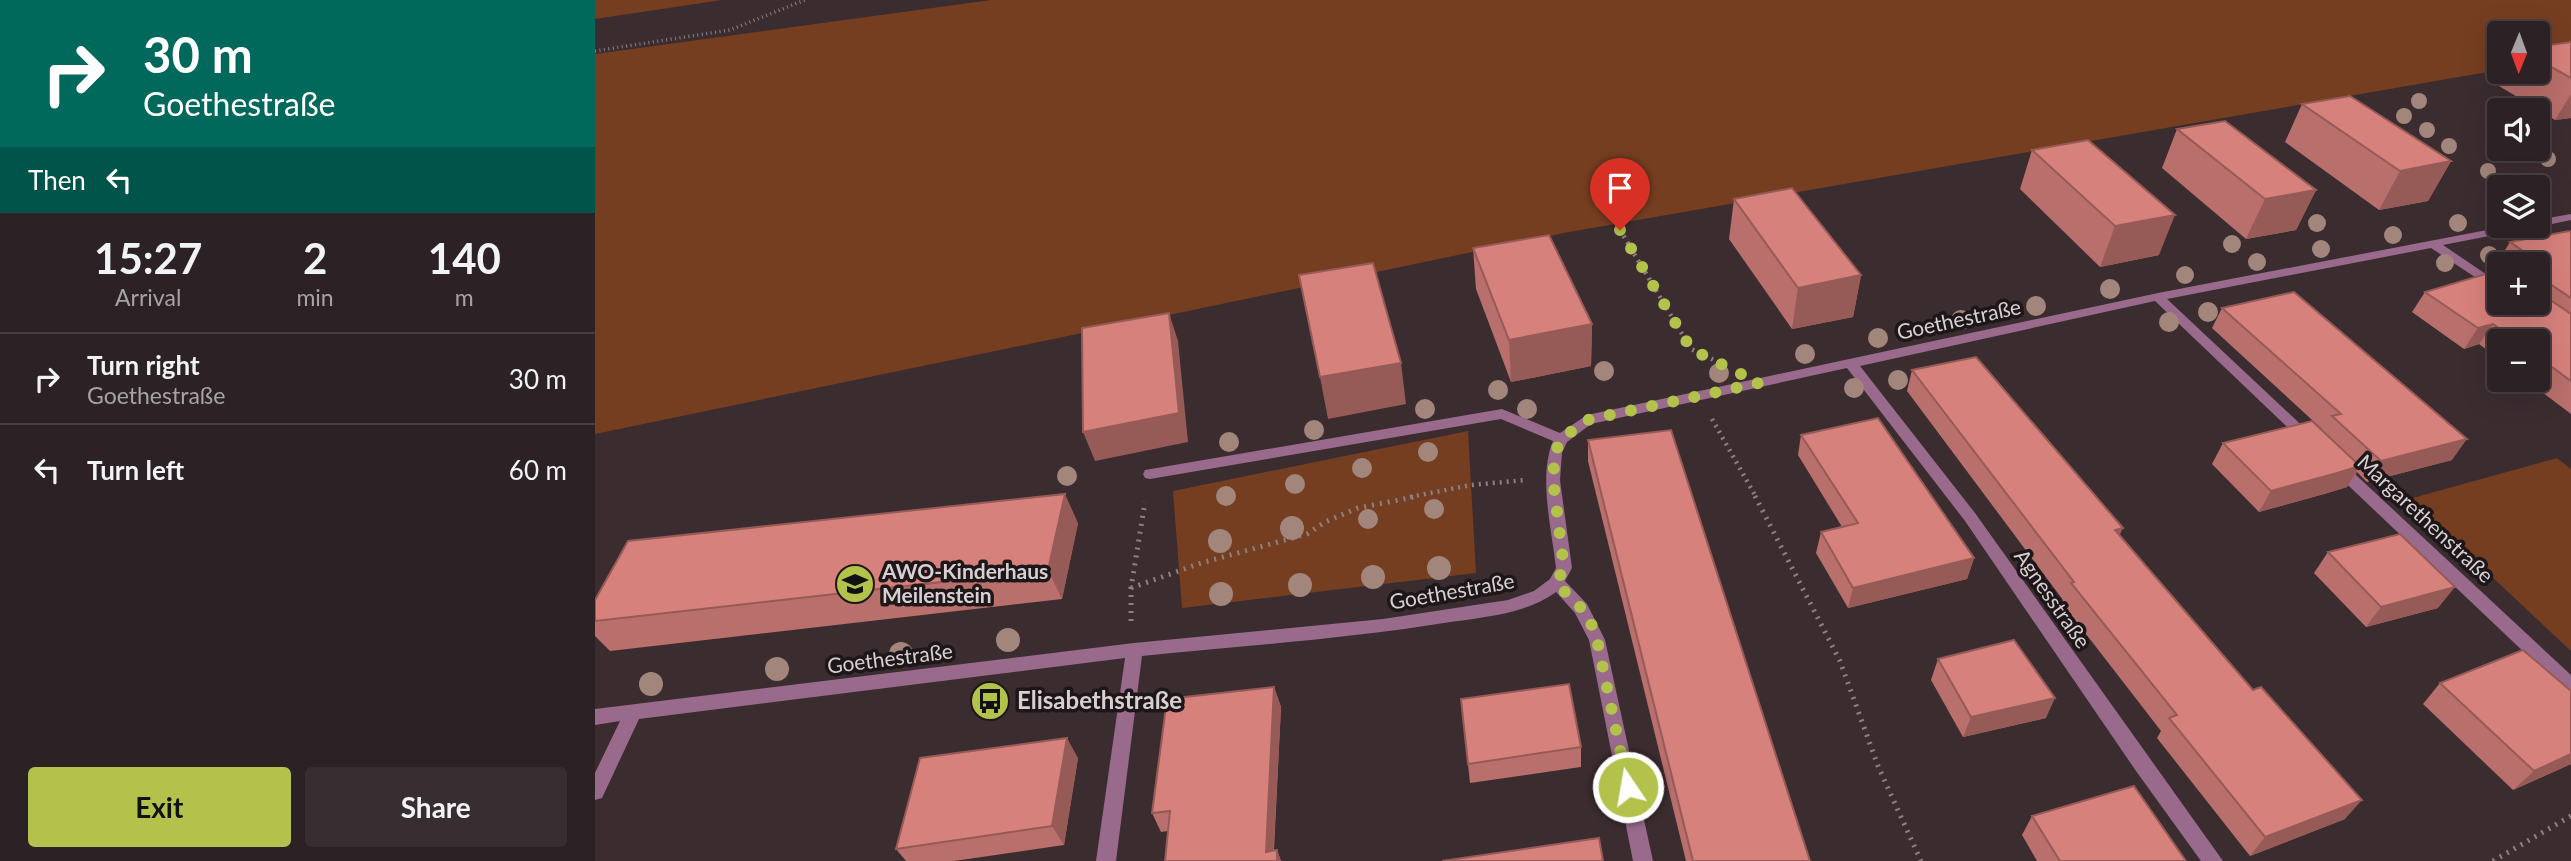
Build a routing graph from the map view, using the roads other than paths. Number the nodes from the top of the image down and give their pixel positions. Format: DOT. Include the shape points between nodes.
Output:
graph roads {
  1 [pos="2571,217"];
  2 [pos="2550,221"];
  3 [pos="2487,233"];
  4 [pos="2433,243"];
  5 [pos="2487,281"];
  6 [pos="2158,297"];
  7 [pos="1852,365"];
  8 [pos="1561,439"];
  9 [pos="1150,474"];
  10 [pos="1556,583"];
  11 [pos="1134,650"];
  12 [pos="2571,686"];
  13 [pos="633,713"];
  14 [pos="595,718"];
  15 [pos="595,792"];
  16 [pos="1106,861"];
  17 [pos="1643,861"];
  18 [pos="2213,861"];
  1 -- 2 [label="street"];
  3 -- 4 [label="street, Goethestraße"];
  4 -- 5 [label="street"];
  4 -- 6 [label="street, Goethestraße"];
  6 -- 7 [label="street, Goethestraße"];
  6 -- 12 [label="street, Margarethenstraße"];
  7 -- 8 [label="street, Goethestraße" via="1587,420"];
  7 -- 18 [label="street, Agnesstraße" via="1970,517"];
  8 -- 9 [label="street" via="1502,414"];
  8 -- 10 [label="street" via="1553,477 1564,568"];
  10 -- 11 [label="street, Goethestraße" via="1540,595 1509,606 1467,613 1383,626"];
  10 -- 17 [label="street" via="1588,615 1597,640"];
  11 -- 13 [label="street, Goethestraße"];
  11 -- 16 [label="street"];
  13 -- 14 [label="street, Goethestraße"];
  13 -- 15 [label="street"];
}
